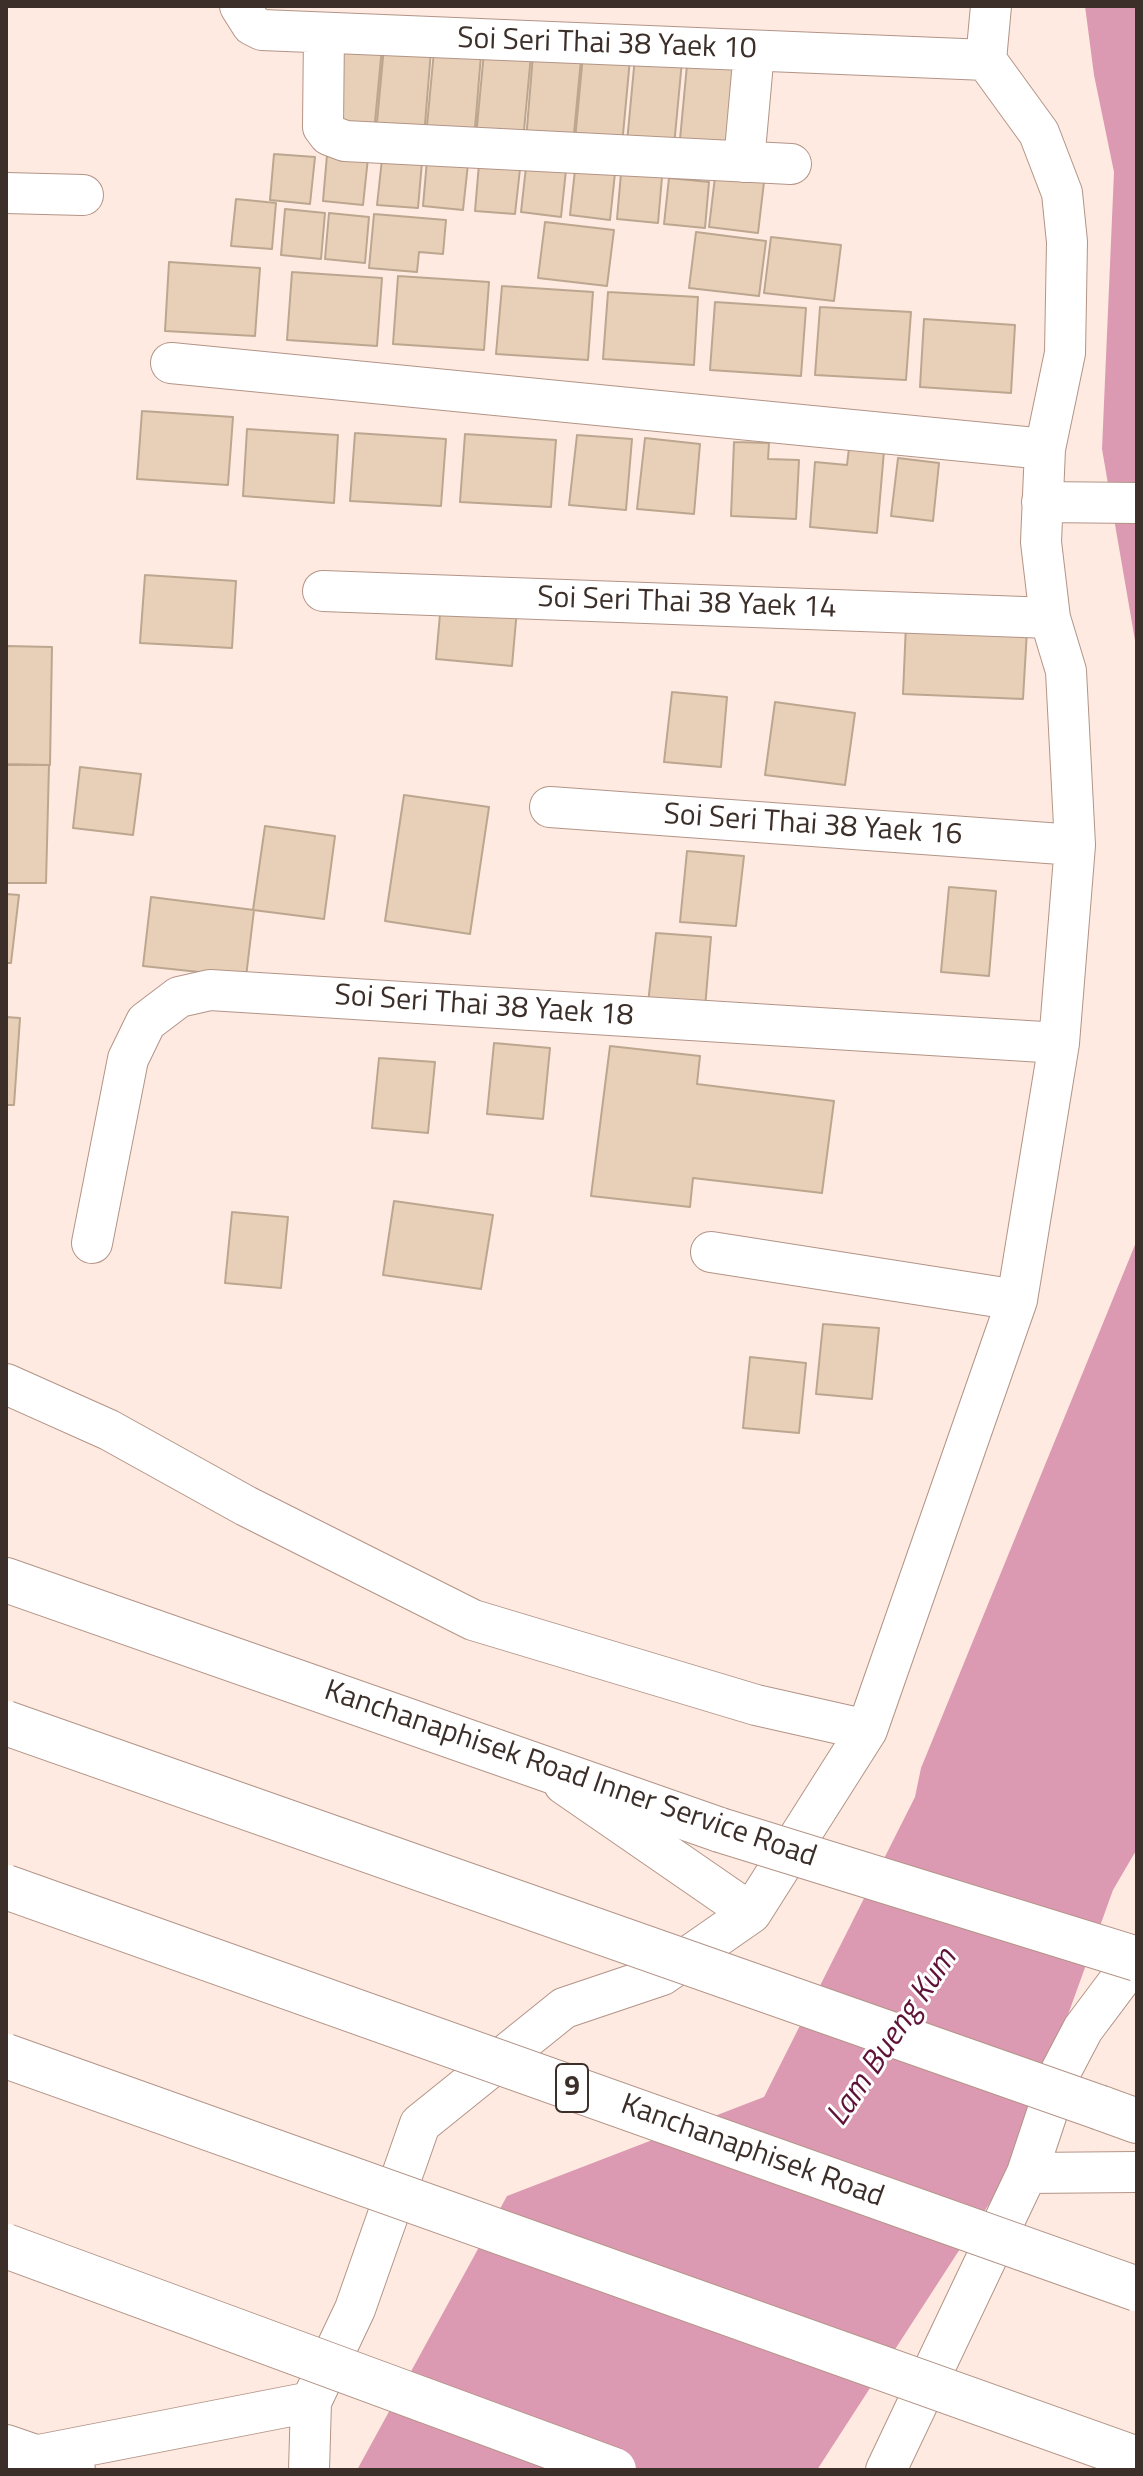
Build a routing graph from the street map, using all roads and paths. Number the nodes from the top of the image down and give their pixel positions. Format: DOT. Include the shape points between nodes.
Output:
graph roads {
  1 [pos="240,6"];
  2 [pos="991,6"];
  3 [pos="324,33"];
  4 [pos="754,51"];
  5 [pos="986,60"];
  6 [pos="744,162"];
  7 [pos="791,164"];
  8 [pos="6,193"];
  9 [pos="83,195"];
  10 [pos="171,363"];
  11 [pos="1045,449"];
  12 [pos="1042,502"];
  13 [pos="1137,503"];
  14 [pos="323,591"];
  15 [pos="1050,618"];
  16 [pos="550,807"];
  17 [pos="1075,845"];
  18 [pos="1059,1043"];
  19 [pos="92,1243"];
  20 [pos="711,1252"];
  21 [pos="1017,1300"];
  22 [pos="6,1384"];
  23 [pos="6,1580"];
  24 [pos="6,1723"];
  25 [pos="867,1730"];
  26 [pos="541,1768"];
  27 [pos="6,1887"];
  28 [pos="751,1913"];
  29 [pos="1137,1958"];
  30 [pos="6,2056"];
  31 [pos="1125,2115"];
  32 [pos="1137,2172"];
  33 [pos="1027,2173"];
  34 [pos="6,2246"];
  35 [pos="1137,2289"];
  36 [pos="311,2402"];
  37 [pos="38,2458"];
  38 [pos="1137,2459"];
  39 [pos="309,2470"];
  40 [pos="614,2470"];
  41 [pos="886,2470"];
  1 -- 3 [label="street, Soi Seri Thai 38 Yaek 10" via="262,30"];
  2 -- 5 [label="street"];
  3 -- 4 [label="street, Soi Seri Thai 38 Yaek 10"];
  3 -- 6 [label="street" via="323,127 335,138"];
  4 -- 5 [label="street, Soi Seri Thai 38 Yaek 10"];
  4 -- 6 [label="street"];
  5 -- 11 [label="street" via="1039,133 1062,193 1067,242 1065,353"];
  6 -- 7 [label="street"];
  8 -- 9 [label="street"];
  10 -- 11 [label="street"];
  11 -- 12 [label="street"];
  12 -- 13 [label="street"];
  12 -- 15 [label="street"];
  14 -- 15 [label="street, Soi Seri Thai 38 Yaek 14"];
  15 -- 17 [label="street" via="1066,671"];
  16 -- 17 [label="street, Soi Seri Thai 38 Yaek 16"];
  17 -- 18 [label="street"];
  18 -- 19 [label="street, Soi Seri Thai 38 Yaek 18" via="210,990 179,997 146,1022 128,1059"];
  18 -- 21 [label="street"];
  20 -- 21 [label="street"];
  21 -- 25 [label="street"];
  22 -- 25 [label="street" via="109,1430 473,1620 756,1705"];
  23 -- 26 [label="main road, Kanchanaphisek Road Inner Service Road"];
  24 -- 31 [label="main road, bridge"];
  25 -- 28 [label="street"];
  26 -- 28 [label="street"];
  26 -- 29 [label="main road, Kanchanaphisek Road Inner Service Road, bridge" via="720,1830"];
  27 -- 35 [label="main road, Kanchanaphisek Road / 9, bridge"];
  28 -- 36 [label="street" via="662,1975 564,2008 420,2124 355,2309"];
  29 -- 33 [label="street" via="1083,2029 1061,2071"];
  30 -- 38 [label="main road, bridge"];
  32 -- 33 [label="street"];
  33 -- 41 [label="street"];
  34 -- 40 [label="main road, bridge"];
  36 -- 37 [label="street"];
  36 -- 39 [label="street"];
}
